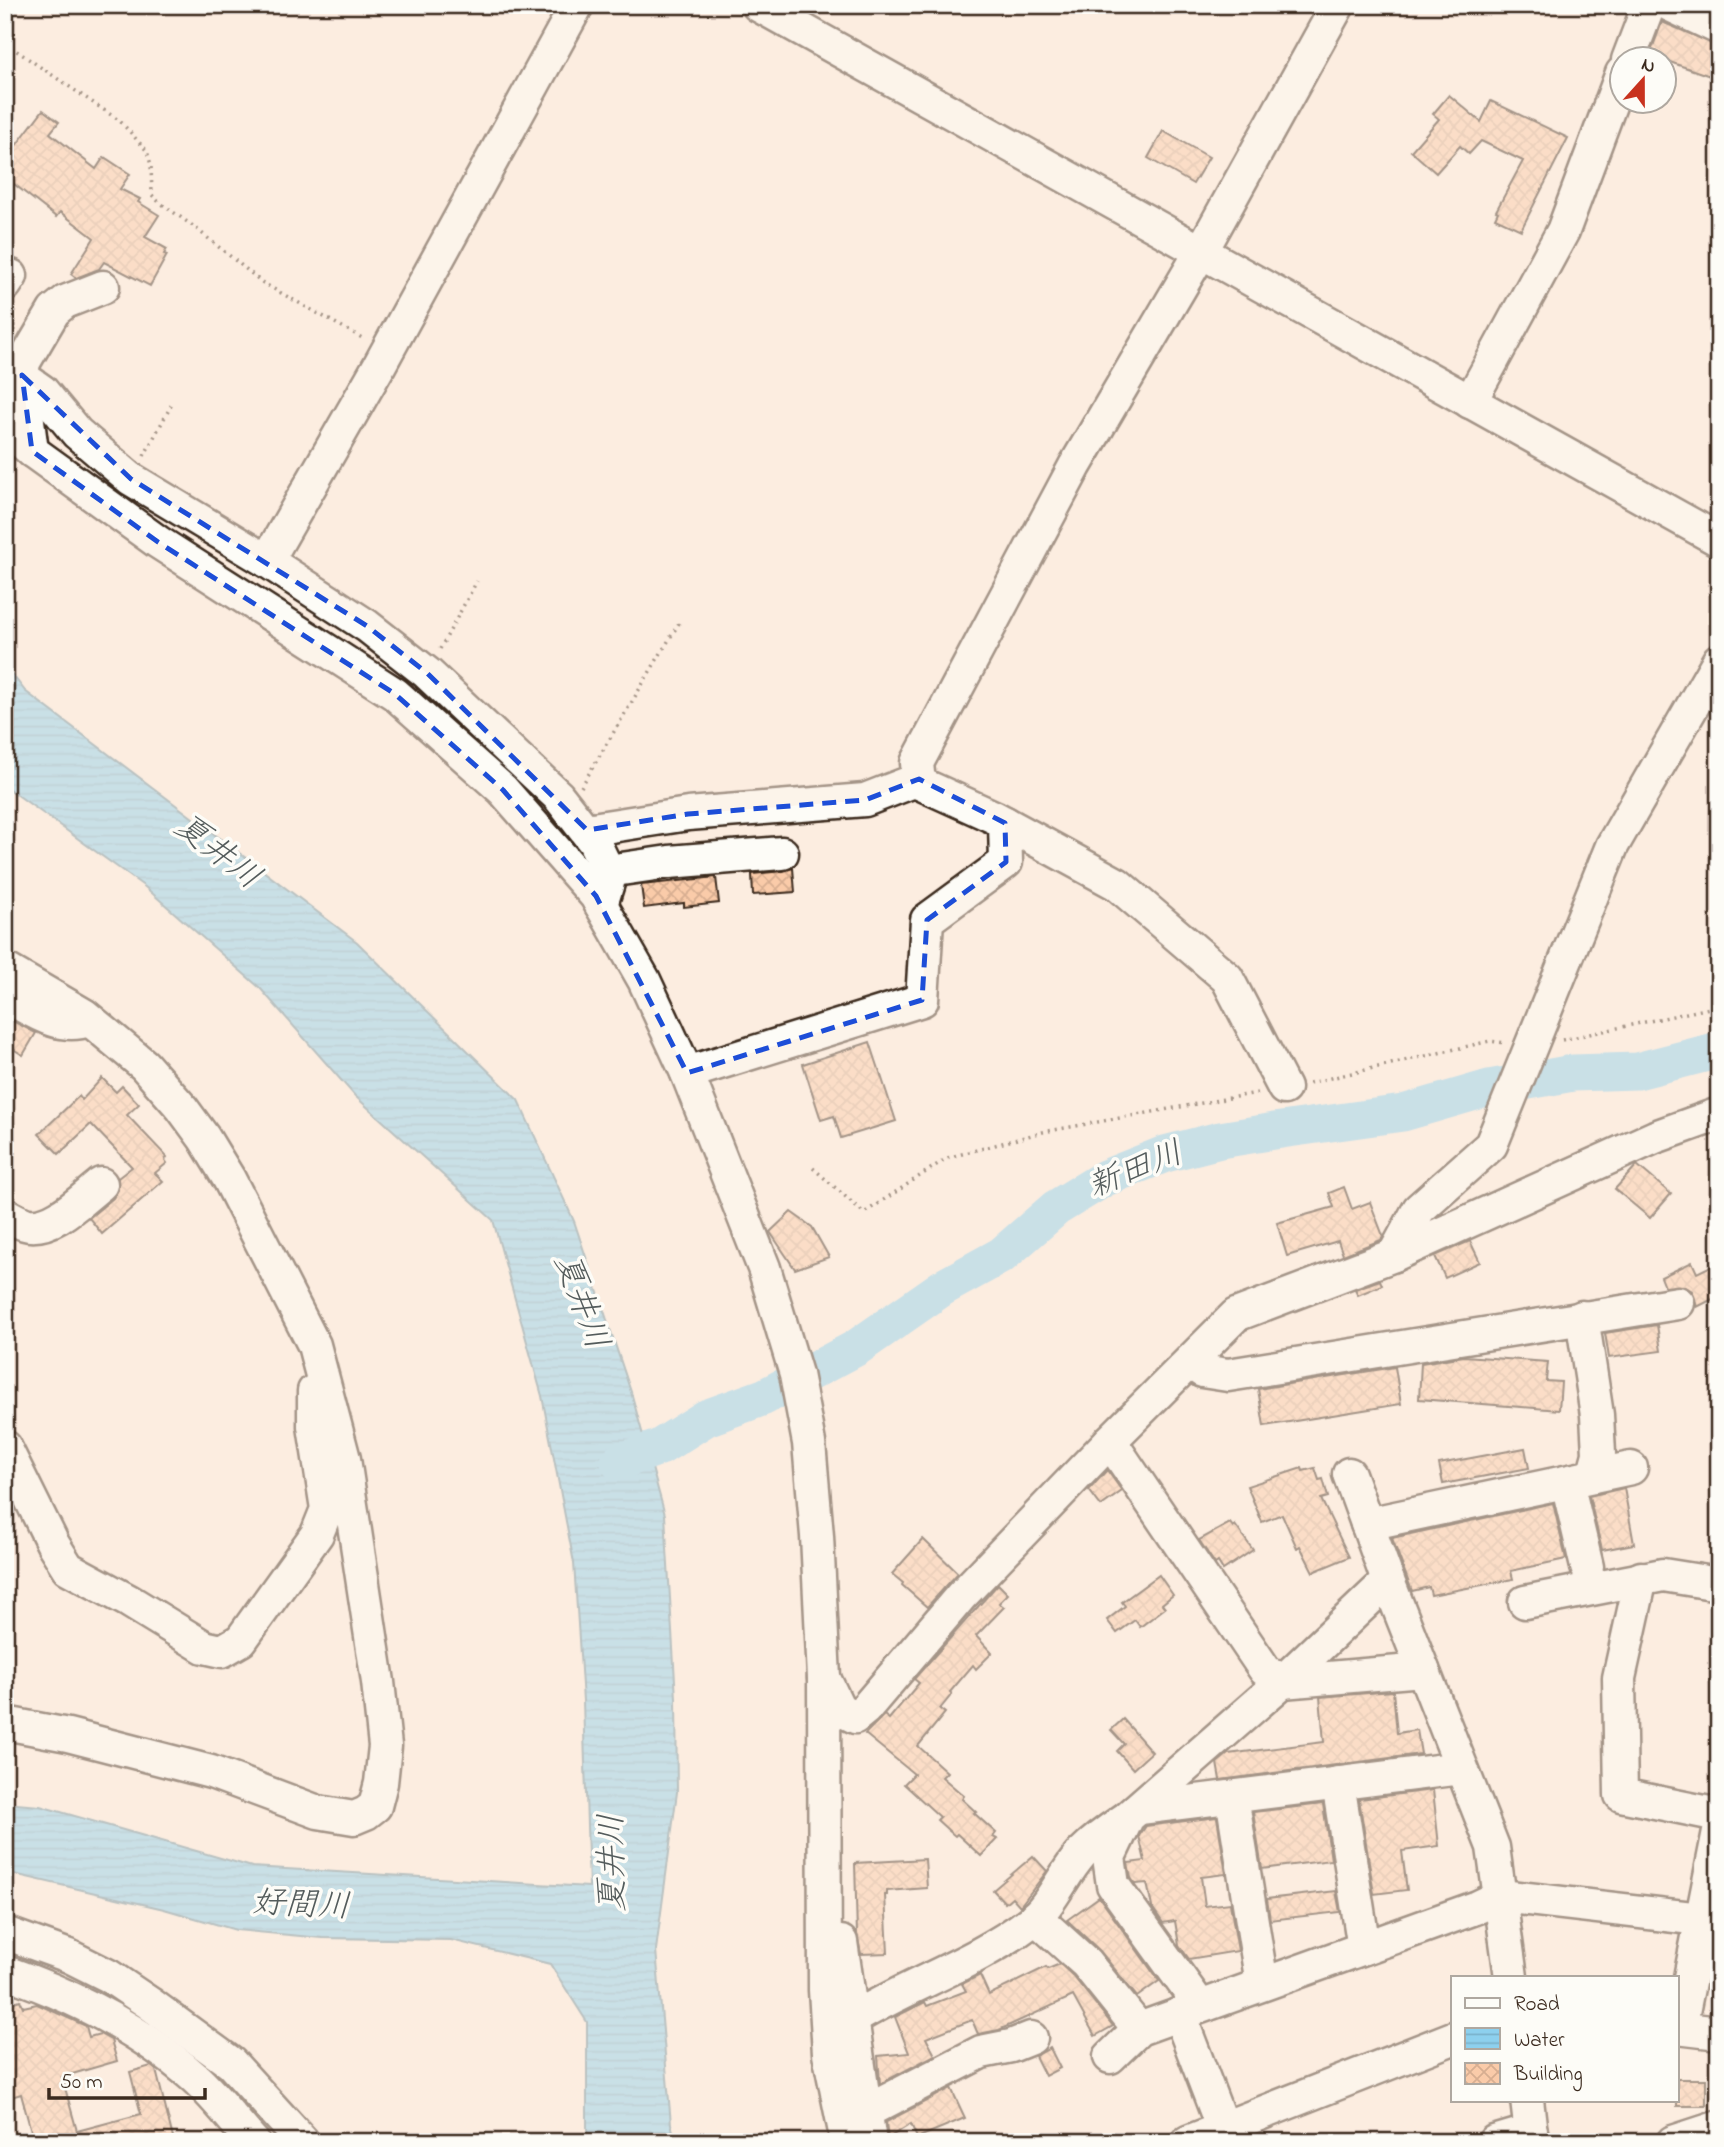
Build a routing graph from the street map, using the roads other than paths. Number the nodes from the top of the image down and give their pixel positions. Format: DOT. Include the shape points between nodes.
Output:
graph roads {
  1 [pos="578,5"];
  2 [pos="758,5"];
  3 [pos="1338,5"];
  4 [pos="1648,5"];
  5 [pos="1670,5"];
  6 [pos="1719,28"];
  7 [pos="1633,46"];
  8 [pos="1608,111"];
  9 [pos="1201,252"];
  10 [pos="103,287"];
  11 [pos="13,370"];
  12 [pos="1469,402"];
  13 [pos="5,427"];
  14 [pos="32,451"];
  15 [pos="1719,540"];
  16 [pos="267,561"];
  17 [pos="1719,660"];
  18 [pos="919,779"];
  19 [pos="578,821"];
  20 [pos="1005,823"];
  21 [pos="782,853"];
  22 [pos="608,871"];
  23 [pos="601,905"];
  24 [pos="5,969"];
  25 [pos="5,996"];
  26 [pos="89,1020"];
  27 [pos="687,1073"];
  28 [pos="1284,1088"];
  29 [pos="1719,1114"];
  30 [pos="102,1184"];
  31 [pos="5,1214"];
  32 [pos="1394,1255"];
  33 [pos="1678,1303"];
  34 [pos="1581,1317"];
  35 [pos="1191,1361"];
  36 [pos="320,1368"];
  37 [pos="1110,1441"];
  38 [pos="5,1447"];
  39 [pos="1631,1468"];
  40 [pos="1349,1474"];
  41 [pos="1580,1479"];
  42 [pos="1367,1524"];
  43 [pos="1587,1567"];
  44 [pos="1641,1578"];
  45 [pos="1388,1581"];
  46 [pos="1719,1584"];
  47 [pos="1525,1602"];
  48 [pos="1423,1670"];
  49 [pos="824,1678"];
  50 [pos="1282,1682"];
  51 [pos="855,1717"];
  52 [pos="5,1723"];
  53 [pos="1461,1768"];
  54 [pos="1338,1783"];
  55 [pos="1232,1797"];
  56 [pos="1134,1812"];
  57 [pos="1719,1815"];
  58 [pos="1719,1831"];
  59 [pos="1501,1896"];
  60 [pos="1035,1917"];
  61 [pos="1701,1919"];
  62 [pos="5,1933"];
  63 [pos="1364,1948"];
  64 [pos="5,1972"];
  65 [pos="1511,1976"];
  66 [pos="1262,1984"];
  67 [pos="1189,2010"];
  68 [pos="851,2021"];
  69 [pos="1678,2028"];
  70 [pos="1139,2029"];
  71 [pos="1719,2034"];
  72 [pos="1031,2038"];
  73 [pos="1451,2039"];
  74 [pos="1110,2057"];
  75 [pos="1527,2102"];
  76 [pos="1719,2127"];
  77 [pos="867,2129"];
  78 [pos="1226,2135"];
  79 [pos="1531,2136"];
  80 [pos="253,2142"];
  81 [pos="303,2142"];
  82 [pos="847,2142"];
  83 [pos="1188,2142"];
  84 [pos="1494,2142"];
  85 [pos="1673,2142"];
  1 -- 16 [label="street"];
  2 -- 9 [label="street"];
  3 -- 9 [label="street"];
  4 -- 7 [label="street"];
  5 -- 6 [label="street"];
  8 -- 12 [label="street" via="1563,231"];
  9 -- 12 [label="street"];
  9 -- 18 [label="street" via="1069,478 917,763"];
  10 -- 11 [label="street" via="54,311 24,362"];
  11 -- 14 [label="street"];
  11 -- 16 [label="street" via="42,391 77,433 131,479"];
  12 -- 15 [label="street"];
  13 -- 14 [label="street"];
  14 -- 23 [label="street" via="158,542 395,694 503,790"];
  16 -- 19 [label="street" via="367,626 427,673"];
  17 -- 32 [label="street" via="1612,846 1491,1145 1419,1209"];
  18 -- 19 [label="street" via="865,800"];
  18 -- 20 [label="street" via="919,783"];
  19 -- 22 [label="street"];
  20 -- 27 [label="street" via="1006,862 927,920 922,1000"];
  20 -- 28 [label="street" via="1117,884 1227,978"];
  21 -- 22 [label="street"];
  22 -- 23 [label="street"];
  23 -- 27 [label="street" via="644,981"];
  24 -- 26 [label="street"];
  25 -- 26 [label="street" via="58,1022"];
  26 -- 36 [label="street" via="144,1065 204,1138 314,1345"];
  27 -- 49 [label="street" via="764,1268 796,1374 809,1443"];
  29 -- 32 [label="street" via="1655,1137"];
  30 -- 31 [label="street" via="62,1216 39,1225 27,1225"];
  32 -- 35 [label="street" via="1236,1315"];
  33 -- 34 [label="street"];
  34 -- 35 [label="street" via="1228,1375 1202,1371"];
  34 -- 41 [label="street" via="1600,1454"];
  35 -- 37 [label="street"];
  36 -- 38 [label="street" via="313,1396 327,1510 317,1534 241,1640 222,1651 204,1647 68,1568"];
  36 -- 52 [label="street" via="344,1459 378,1682 384,1746 375,1805 354,1818 318,1812 211,1772"];
  37 -- 50 [label="street" via="1265,1670"];
  37 -- 51 [label="street" via="961,1596"];
  39 -- 41 [label="street"];
  40 -- 42 [label="street"];
  41 -- 42 [label="street"];
  41 -- 43 [label="street"];
  42 -- 45 [label="street"];
  44 -- 46 [label="street" via="1663,1575"];
  44 -- 47 [label="street"];
  44 -- 57 [label="street" via="1619,1678 1621,1795"];
  45 -- 48 [label="street"];
  45 -- 50 [label="street"];
  48 -- 50 [label="street"];
  48 -- 53 [label="street"];
  49 -- 51 [label="street" via="839,1709"];
  49 -- 82 [label="street" via="825,1990 830,2053"];
  50 -- 56 [label="street"];
  51 -- 68 [label="street" via="843,1752 838,1819 841,1941"];
  53 -- 54 [label="street"];
  53 -- 59 [label="street" via="1493,1847"];
  54 -- 55 [label="street"];
  54 -- 63 [label="street"];
  55 -- 56 [label="street"];
  55 -- 66 [label="street"];
  56 -- 60 [label="street" via="1082,1854"];
  56 -- 67 [label="street" via="1109,1857 1112,1885"];
  58 -- 61 [label="street"];
  59 -- 61 [label="street"];
  59 -- 63 [label="street"];
  59 -- 65 [label="street"];
  60 -- 68 [label="street" via="979,1956"];
  60 -- 70 [label="street" via="1086,1963"];
  61 -- 69 [label="street"];
  62 -- 81 [label="street" via="69,1956 149,2003 231,2063"];
  63 -- 66 [label="street"];
  64 -- 80 [label="street" via="49,1987 120,2022 196,2079"];
  66 -- 67 [label="street"];
  67 -- 70 [label="street"];
  67 -- 78 [label="street"];
  68 -- 77 [label="street"];
  69 -- 71 [label="street"];
  70 -- 74 [label="street"];
  72 -- 77 [label="street" via="981,2052 873,2108"];
  73 -- 78 [label="street"];
  75 -- 79 [label="street"];
  76 -- 85 [label="street"];
  78 -- 83 [label="street"];
  79 -- 84 [label="street"];
}
